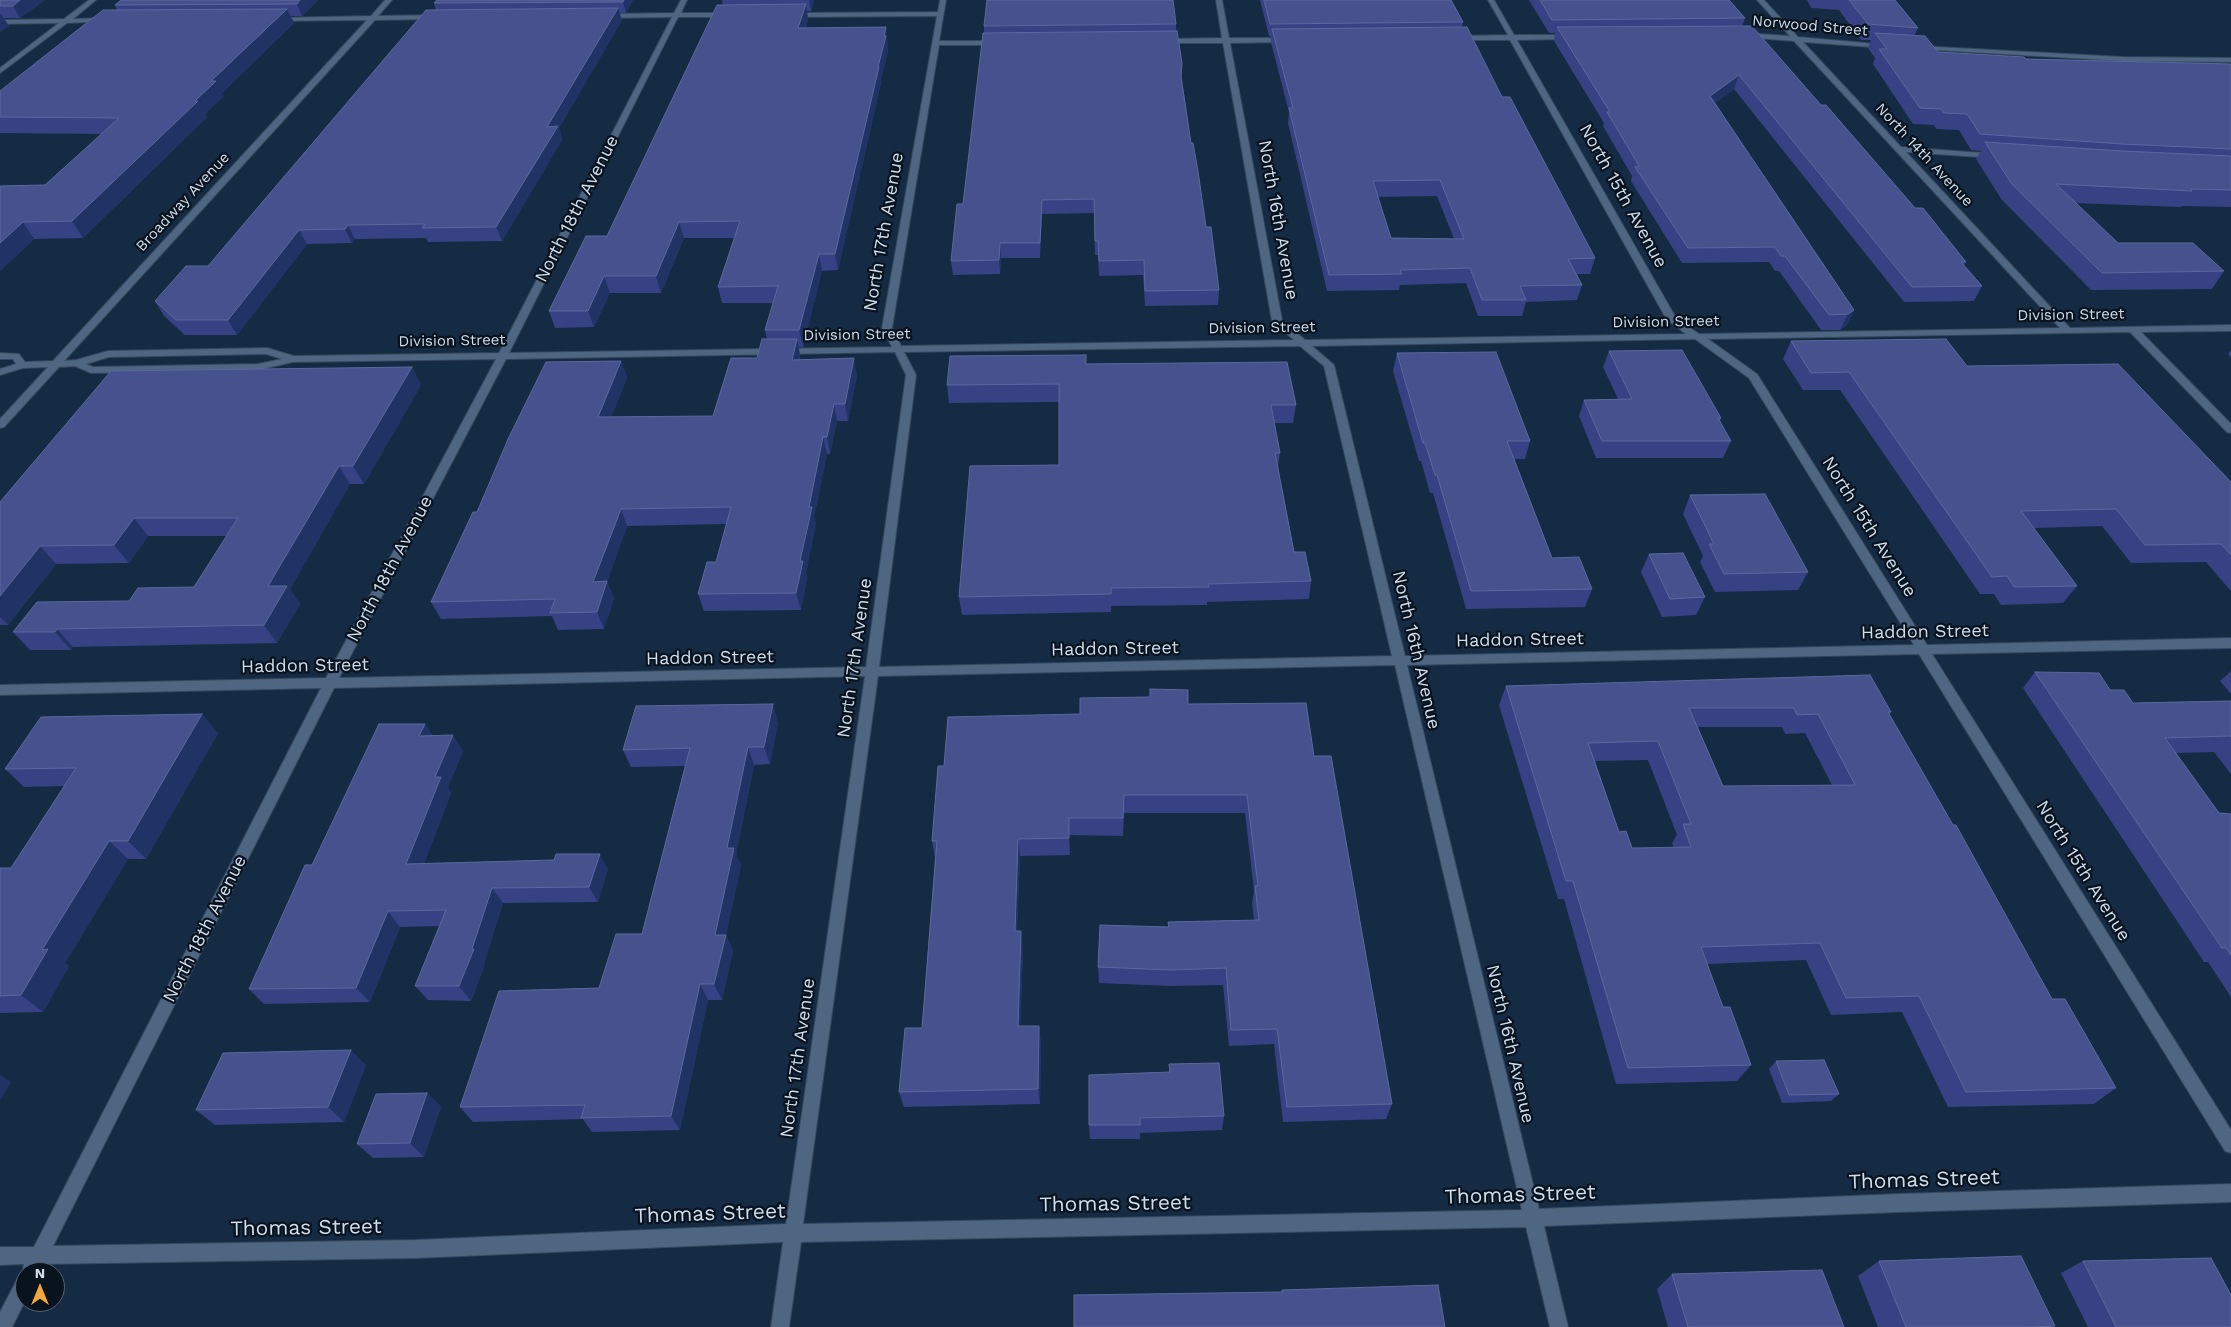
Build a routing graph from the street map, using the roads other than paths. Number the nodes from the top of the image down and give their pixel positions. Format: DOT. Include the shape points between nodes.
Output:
graph roads {
  1 [pos="93,0"];
  2 [pos="389,0"];
  3 [pos="684,0"];
  4 [pos="943,0"];
  5 [pos="1219,0"];
  6 [pos="1491,0"];
  7 [pos="1760,0"];
  8 [pos="941,14"];
  9 [pos="732,15"];
  10 [pos="780,15"];
  11 [pos="597,16"];
  12 [pos="676,16"];
  13 [pos="441,17"];
  14 [pos="373,18"];
  15 [pos="267,19"];
  16 [pos="114,20"];
  17 [pos="66,21"];
  18 [pos="0,22"];
  19 [pos="1736,35"];
  20 [pos="1582,36"];
  21 [pos="1512,37"];
  22 [pos="1446,38"];
  23 [pos="1796,38"];
  24 [pos="1227,40"];
  25 [pos="1293,40"];
  26 [pos="1158,41"];
  27 [pos="1003,43"];
  28 [pos="936,44"];
  29 [pos="1896,47"];
  30 [pos="1906,48"];
  31 [pos="2231,60"];
  32 [pos="0,71"];
  33 [pos="1899,149"];
  34 [pos="2006,157"];
  35 [pos="2231,328"];
  36 [pos="2132,329"];
  37 [pos="2067,330"];
  38 [pos="1696,336"];
  39 [pos="1301,342"];
  40 [pos="898,350"];
  41 [pos="503,355"];
  42 [pos="0,356"];
  43 [pos="292,359"];
  44 [pos="77,363"];
  45 [pos="55,364"];
  46 [pos="22,365"];
  47 [pos="0,372"];
  48 [pos="0,425"];
  49 [pos="2231,430"];
  50 [pos="2231,643"];
  51 [pos="1923,650"];
  52 [pos="1400,660"];
  53 [pos="872,672"];
  54 [pos="330,683"];
  55 [pos="0,690"];
  56 [pos="2231,1145"];
  57 [pos="2231,1193"];
  58 [pos="1533,1218"];
  59 [pos="792,1233"];
  60 [pos="39,1254"];
  61 [pos="0,1256"];
  62 [pos="35,1262"];
  63 [pos="15,1302"];
  64 [pos="2,1327"];
  65 [pos="780,1327"];
  66 [pos="1559,1327"];
  1 -- 17 [label="street"];
  2 -- 14 [label="street, Broadway Avenue"];
  3 -- 12 [label="street, North 18th Avenue"];
  4 -- 8 [label="street, North 17th Avenue"];
  5 -- 24 [label="street, North 16th Avenue"];
  6 -- 21 [label="street, North 15th Avenue"];
  7 -- 23 [label="street, North 14th Avenue"];
  8 -- 10 [label="street"];
  8 -- 28 [label="street, North 17th Avenue"];
  9 -- 12 [label="street"];
  11 -- 12 [label="street"];
  12 -- 41 [label="street, North 18th Avenue"];
  13 -- 14 [label="street"];
  14 -- 15 [label="street"];
  14 -- 45 [label="street, Broadway Avenue"];
  16 -- 17 [label="street"];
  17 -- 18 [label="street"];
  17 -- 32 [label="street"];
  19 -- 23 [label="street, Norwood Street"];
  20 -- 21 [label="street"];
  21 -- 22 [label="street"];
  21 -- 38 [label="street, North 15th Avenue" via="1672,320"];
  23 -- 29 [label="street, Norwood Street"];
  23 -- 33 [label="street, North 14th Avenue"];
  24 -- 25 [label="street"];
  24 -- 26 [label="street"];
  24 -- 39 [label="street, North 16th Avenue" via="1277,321"];
  27 -- 28 [label="street"];
  28 -- 40 [label="street, North 17th Avenue" via="887,328"];
  30 -- 31 [label="street" via="2123,59"];
  33 -- 34 [label="street"];
  33 -- 37 [label="street, North 14th Avenue"];
  35 -- 36 [label="street, Division Street"];
  36 -- 37 [label="street, Division Street"];
  36 -- 49 [label="street"];
  37 -- 38 [label="street, Division Street"];
  38 -- 39 [label="street, Division Street"];
  38 -- 51 [label="street, North 15th Avenue" via="1753,376"];
  39 -- 40 [label="street, Division Street"];
  39 -- 52 [label="street, North 16th Avenue" via="1329,365"];
  40 -- 41 [label="street, Division Street"];
  40 -- 53 [label="street, North 17th Avenue" via="911,375"];
  41 -- 43 [label="street, Division Street"];
  41 -- 54 [label="street, North 18th Avenue"];
  42 -- 46 [label="street, Division Street" via="16,356"];
  43 -- 44 [label="street, Division Street" via="267,351 108,354"];
  43 -- 44 [label="street, Division Street" via="258,367 91,370"];
  44 -- 45 [label="street, Division Street"];
  45 -- 46 [label="street, Division Street"];
  45 -- 48 [label="street, Broadway Avenue"];
  46 -- 47 [label="street, Division Street"];
  50 -- 51 [label="street, Haddon Street"];
  51 -- 52 [label="street, Haddon Street"];
  51 -- 56 [label="street, North 15th Avenue"];
  52 -- 53 [label="street, Haddon Street"];
  52 -- 58 [label="street, North 16th Avenue"];
  53 -- 54 [label="street, Haddon Street"];
  53 -- 59 [label="street, North 17th Avenue"];
  54 -- 55 [label="street, Haddon Street"];
  54 -- 60 [label="street, North 18th Avenue"];
  57 -- 58 [label="street, Thomas Street"];
  58 -- 59 [label="street, Thomas Street"];
  58 -- 66 [label="street, North 16th Avenue"];
  59 -- 60 [label="street, Thomas Street" via="416,1249"];
  59 -- 65 [label="street, North 17th Avenue"];
  60 -- 61 [label="street, Thomas Street"];
  60 -- 62 [label="street, North 18th Avenue"];
  63 -- 64 [label="street"];
}
